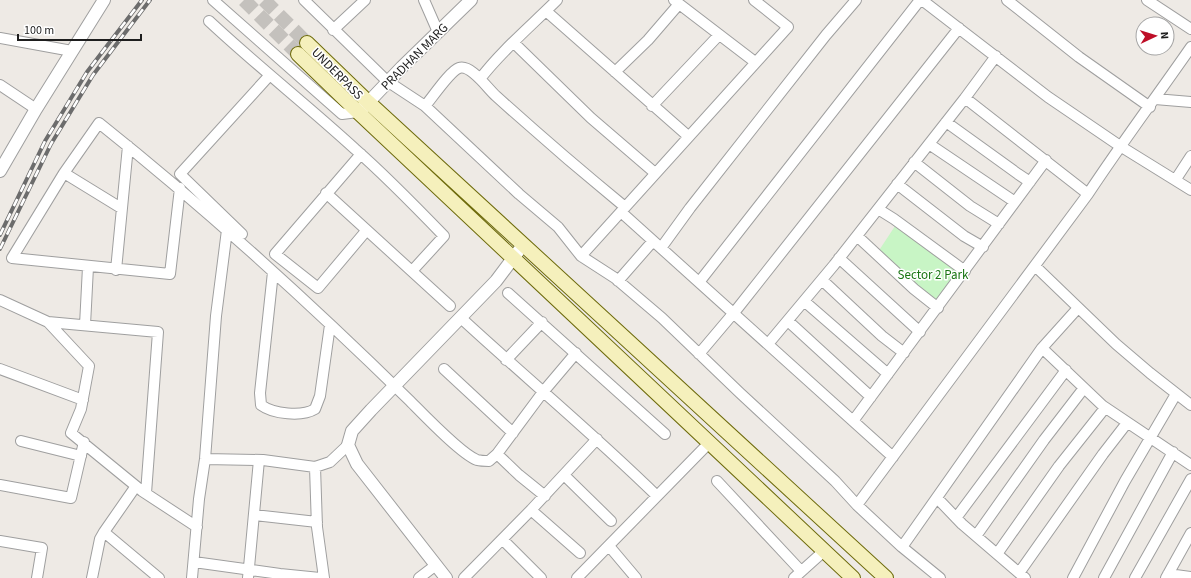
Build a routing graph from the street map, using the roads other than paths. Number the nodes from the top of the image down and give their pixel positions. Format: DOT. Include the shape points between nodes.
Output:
graph roads {
  1 [pos="213,0"];
  2 [pos="304,0"];
  3 [pos="365,0"];
  4 [pos="424,0"];
  5 [pos="471,0"];
  6 [pos="557,0"];
  7 [pos="754,0"];
  8 [pos="856,0"];
  9 [pos="921,0"];
  10 [pos="1007,0"];
  11 [pos="1147,0"];
  12 [pos="100,2"];
  13 [pos="677,2"];
  14 [pos="546,11"];
  15 [pos="209,21"];
  16 [pos="959,28"];
  17 [pos="1191,29"];
  18 [pos="333,30"];
  19 [pos="438,32"];
  20 [pos="719,35"];
  21 [pos="0,38"];
  22 [pos="514,44"];
  23 [pos="1191,47"];
  24 [pos="303,48"];
  25 [pos="72,51"];
  26 [pos="996,56"];
  27 [pos="755,62"];
  28 [pos="615,72"];
  29 [pos="269,76"];
  30 [pos="480,79"];
  31 [pos="387,81"];
  32 [pos="0,85"];
  33 [pos="309,86"];
  34 [pos="966,98"];
  35 [pos="297,100"];
  36 [pos="1191,102"];
  37 [pos="1153,103"];
  38 [pos="425,106"];
  39 [pos="652,106"];
  40 [pos="363,107"];
  41 [pos="36,109"];
  42 [pos="946,122"];
  43 [pos="688,136"];
  44 [pos="929,144"];
  45 [pos="128,146"];
  46 [pos="1120,146"];
  47 [pos="361,154"];
  48 [pos="1191,156"];
  49 [pos="1046,160"];
  50 [pos="914,162"];
  51 [pos="0,171"];
  52 [pos="64,173"];
  53 [pos="655,173"];
  54 [pos="1176,179"];
  55 [pos="1030,182"];
  56 [pos="897,184"];
  57 [pos="180,188"];
  58 [pos="1191,190"];
  59 [pos="326,193"];
  60 [pos="1088,194"];
  61 [pos="1015,202"];
  62 [pos="121,208"];
  63 [pos="623,209"];
  64 [pos="878,209"];
  65 [pos="999,224"];
  66 [pos="227,230"];
  67 [pos="366,231"];
  68 [pos="242,234"];
  69 [pos="857,236"];
  70 [pos="653,241"];
  71 [pos="523,245"];
  72 [pos="983,246"];
  73 [pos="661,248"];
  74 [pos="581,256"];
  75 [pos="514,258"];
  76 [pos="839,258"];
  77 [pos="1036,266"];
  78 [pos="88,267"];
  79 [pos="116,270"];
  80 [pos="412,271"];
  81 [pos="965,271"];
  82 [pos="273,272"];
  83 [pos="822,280"];
  84 [pos="618,281"];
  85 [pos="700,281"];
  86 [pos="508,293"];
  87 [pos="0,300"];
  88 [pos="804,301"];
  89 [pos="450,306"];
  90 [pos="938,308"];
  91 [pos="1078,308"];
  92 [pos="733,313"];
  93 [pos="461,318"];
  94 [pos="788,321"];
  95 [pos="48,322"];
  96 [pos="542,322"];
  97 [pos="85,325"];
  98 [pos="330,325"];
  99 [pos="920,332"];
  100 [pos="768,344"];
  101 [pos="1042,348"];
  102 [pos="576,353"];
  103 [pos="904,353"];
  104 [pos="699,354"];
  105 [pos="506,360"];
  106 [pos="0,369"];
  107 [pos="444,369"];
  108 [pos="1066,370"];
  109 [pos="888,374"];
  110 [pos="394,386"];
  111 [pos="1084,388"];
  112 [pos="543,392"];
  113 [pos="1176,394"];
  114 [pos="871,397"];
  115 [pos="83,400"];
  116 [pos="1191,405"];
  117 [pos="1105,408"];
  118 [pos="853,421"];
  119 [pos="1127,423"];
  120 [pos="513,432"];
  121 [pos="665,434"];
  122 [pos="1151,436"];
  123 [pos="597,439"];
  124 [pos="21,441"];
  125 [pos="84,442"];
  126 [pos="710,442"];
  127 [pos="348,445"];
  128 [pos="1173,452"];
  129 [pos="497,454"];
  130 [pos="81,456"];
  131 [pos="893,457"];
  132 [pos="205,459"];
  133 [pos="259,460"];
  134 [pos="1191,464"];
  135 [pos="315,468"];
  136 [pos="564,475"];
  137 [pos="1191,479"];
  138 [pos="717,481"];
  139 [pos="0,485"];
  140 [pos="136,486"];
  141 [pos="146,493"];
  142 [pos="545,496"];
  143 [pos="657,496"];
  144 [pos="936,498"];
  145 [pos="857,505"];
  146 [pos="532,510"];
  147 [pos="254,514"];
  148 [pos="956,518"];
  149 [pos="611,520"];
  150 [pos="317,522"];
  151 [pos="197,526"];
  152 [pos="104,532"];
  153 [pos="1191,533"];
  154 [pos="976,536"];
  155 [pos="503,540"];
  156 [pos="0,541"];
  157 [pos="608,546"];
  158 [pos="902,547"];
  159 [pos="1187,548"];
  160 [pos="824,550"];
  161 [pos="580,553"];
  162 [pos="997,554"];
  163 [pos="194,562"];
  164 [pos="436,565"];
  165 [pos="248,574"];
  166 [pos="798,574"];
  167 [pos="1022,575"];
  168 [pos="1167,576"];
  169 [pos="1191,577"];
  170 [pos="37,578"];
  171 [pos="92,578"];
  172 [pos="159,578"];
  173 [pos="192,578"];
  174 [pos="320,578"];
  175 [pos="324,578"];
  176 [pos="419,578"];
  177 [pos="446,578"];
  178 [pos="464,578"];
  179 [pos="541,578"];
  180 [pos="577,578"];
  181 [pos="636,578"];
  182 [pos="853,578"];
  183 [pos="886,578"];
  184 [pos="940,578"];
  185 [pos="1073,578"];
  186 [pos="1104,578"];
  187 [pos="1135,578"];
  1 -- 33 [label="street"];
  2 -- 18 [label="street"];
  3 -- 18 [label="street"];
  4 -- 19 [label="street"];
  5 -- 19 [label="street, PRADHAN MARG"];
  6 -- 14 [label="street"];
  7 -- 27 [label="street" via="788,27"];
  8 -- 73 [label="street"];
  9 -- 16 [label="street"];
  9 -- 85 [label="street"];
  10 -- 37 [label="street" via="1079,57"];
  11 -- 17 [label="street"];
  12 -- 25 [label="street"];
  13 -- 20 [label="street"];
  13 -- 28 [label="street" via="648,40"];
  14 -- 22 [label="street"];
  14 -- 28 [label="street"];
  15 -- 29 [label="street"];
  16 -- 26 [label="street"];
  16 -- 92 [label="street"];
  18 -- 31 [label="street"];
  19 -- 31 [label="street, PRADHAN MARG"];
  20 -- 27 [label="street"];
  20 -- 39 [label="street"];
  21 -- 25 [label="street"];
  22 -- 30 [label="street" via="496,58"];
  22 -- 53 [label="street" via="591,118"];
  23 -- 37 [label="street"];
  24 -- 40 [label="main road, UNDERPASS"];
  25 -- 41 [label="street"];
  26 -- 34 [label="street"];
  26 -- 46 [label="street" via="1048,97"];
  27 -- 43 [label="street"];
  28 -- 39 [label="street"];
  29 -- 35 [label="street"];
  29 -- 68 [label="street" via="180,174"];
  30 -- 38 [label="street" via="472,70 459,68"];
  30 -- 63 [label="street"];
  31 -- 38 [label="street"];
  31 -- 40 [label="street, PRADHAN MARG"];
  32 -- 41 [label="street"];
  33 -- 35 [label="street"];
  33 -- 40 [label="street" via="342,114"];
  34 -- 42 [label="street"];
  34 -- 49 [label="street"];
  35 -- 47 [label="street"];
  36 -- 37 [label="street"];
  37 -- 46 [label="street"];
  38 -- 74 [label="street" via="558,227"];
  39 -- 43 [label="street"];
  40 -- 71 [label="main road"];
  40 -- 75 [label="main road"];
  41 -- 51 [label="street"];
  42 -- 44 [label="street"];
  42 -- 55 [label="street"];
  43 -- 53 [label="street"];
  44 -- 50 [label="street"];
  44 -- 61 [label="street"];
  45 -- 52 [label="street" via="99,122"];
  45 -- 57 [label="street"];
  45 -- 62 [label="street"];
  46 -- 54 [label="street"];
  46 -- 60 [label="street"];
  47 -- 59 [label="street"];
  47 -- 80 [label="street" via="444,236"];
  48 -- 54 [label="street"];
  49 -- 55 [label="street"];
  49 -- 60 [label="street"];
  50 -- 56 [label="street"];
  50 -- 65 [label="street" via="964,202"];
  52 -- 62 [label="street"];
  52 -- 78 [label="street" via="12,258"];
  53 -- 63 [label="street"];
  54 -- 58 [label="street"];
  55 -- 61 [label="street"];
  56 -- 64 [label="street"];
  56 -- 72 [label="street" via="964,236"];
  57 -- 66 [label="street"];
  57 -- 79 [label="street" via="170,274"];
  59 -- 67 [label="street"];
  59 -- 67 [label="street" via="275,254 318,288"];
  60 -- 77 [label="street"];
  61 -- 65 [label="street"];
  62 -- 79 [label="street"];
  63 -- 70 [label="street"];
  63 -- 74 [label="street"];
  64 -- 69 [label="street"];
  64 -- 81 [label="street"];
  65 -- 72 [label="street"];
  66 -- 82 [label="street"];
  66 -- 132 [label="street" via="216,316"];
  67 -- 80 [label="street"];
  69 -- 76 [label="street"];
  69 -- 90 [label="street"];
  70 -- 73 [label="street"];
  70 -- 84 [label="street"];
  71 -- 75 [label="street"];
  71 -- 183 [label="main road"];
  72 -- 81 [label="street"];
  73 -- 85 [label="street"];
  74 -- 84 [label="street"];
  75 -- 93 [label="street"];
  75 -- 126 [label="main road"];
  76 -- 83 [label="street"];
  76 -- 99 [label="street"];
  77 -- 91 [label="street"];
  77 -- 131 [label="street"];
  78 -- 79 [label="street"];
  78 -- 97 [label="street"];
  80 -- 89 [label="street"];
  81 -- 90 [label="street"];
  82 -- 98 [label="street"];
  82 -- 98 [label="street" via="260,393 261,404 268,410 308,414 315,409 320,396"];
  83 -- 88 [label="street"];
  83 -- 103 [label="street"];
  84 -- 104 [label="street"];
  85 -- 92 [label="street"];
  86 -- 96 [label="street"];
  87 -- 95 [label="street"];
  88 -- 94 [label="street"];
  88 -- 109 [label="street"];
  90 -- 99 [label="street"];
  91 -- 101 [label="street"];
  91 -- 113 [label="street"];
  92 -- 100 [label="street"];
  92 -- 104 [label="street"];
  93 -- 105 [label="street"];
  93 -- 110 [label="street"];
  94 -- 100 [label="street"];
  94 -- 114 [label="street"];
  95 -- 97 [label="street"];
  95 -- 115 [label="street" via="89,366"];
  96 -- 102 [label="street"];
  96 -- 105 [label="street"];
  97 -- 141 [label="street" via="158,332"];
  98 -- 110 [label="street"];
  99 -- 103 [label="street"];
  100 -- 118 [label="street"];
  101 -- 108 [label="street"];
  101 -- 144 [label="street"];
  102 -- 112 [label="street"];
  102 -- 121 [label="street"];
  103 -- 109 [label="street"];
  104 -- 145 [label="street" via="835,480"];
  105 -- 112 [label="street"];
  106 -- 115 [label="street"];
  107 -- 120 [label="street"];
  108 -- 111 [label="street"];
  108 -- 148 [label="street"];
  109 -- 114 [label="street"];
  110 -- 127 [label="street" via="352,431"];
  110 -- 129 [label="street" via="476,460 489,461"];
  111 -- 117 [label="street"];
  111 -- 154 [label="street"];
  112 -- 120 [label="street"];
  112 -- 123 [label="street"];
  113 -- 116 [label="street"];
  113 -- 122 [label="street"];
  114 -- 118 [label="street"];
  115 -- 125 [label="street" via="71,433"];
  117 -- 119 [label="street"];
  117 -- 162 [label="street" via="1059,466"];
  118 -- 131 [label="street"];
  119 -- 122 [label="street"];
  119 -- 167 [label="street" via="1102,454"];
  120 -- 129 [label="street"];
  122 -- 128 [label="street"];
  122 -- 185 [label="street"];
  123 -- 136 [label="street"];
  123 -- 143 [label="street"];
  124 -- 130 [label="street"];
  125 -- 130 [label="street"];
  125 -- 140 [label="street"];
  126 -- 143 [label="street"];
  126 -- 160 [label="main road"];
  127 -- 135 [label="street" via="330,462"];
  127 -- 164 [label="street" via="357,464"];
  128 -- 134 [label="street"];
  128 -- 186 [label="street"];
  129 -- 142 [label="street"];
  130 -- 139 [label="street" via="71,498"];
  131 -- 145 [label="street"];
  132 -- 133 [label="street"];
  132 -- 151 [label="street"];
  133 -- 135 [label="street"];
  133 -- 147 [label="street"];
  135 -- 150 [label="street"];
  136 -- 142 [label="street"];
  136 -- 149 [label="street"];
  137 -- 187 [label="street"];
  138 -- 166 [label="street"];
  140 -- 141 [label="street"];
  140 -- 152 [label="street"];
  141 -- 151 [label="street"];
  142 -- 146 [label="street"];
  143 -- 157 [label="street"];
  144 -- 148 [label="street"];
  144 -- 158 [label="street"];
  145 -- 158 [label="street"];
  146 -- 155 [label="street"];
  146 -- 161 [label="street"];
  147 -- 150 [label="street"];
  147 -- 165 [label="street"];
  148 -- 154 [label="street"];
  150 -- 175 [label="street"];
  151 -- 163 [label="street"];
  152 -- 171 [label="street" via="100,539"];
  152 -- 172 [label="street"];
  153 -- 159 [label="street"];
  154 -- 162 [label="street"];
  155 -- 178 [label="street"];
  155 -- 179 [label="street"];
  156 -- 170 [label="street" via="42,548"];
  157 -- 180 [label="street"];
  157 -- 181 [label="street"];
  158 -- 184 [label="street"];
  159 -- 168 [label="street"];
  160 -- 166 [label="street"];
  160 -- 182 [label="main road"];
  162 -- 167 [label="street"];
  163 -- 165 [label="street"];
  163 -- 173 [label="street"];
  164 -- 176 [label="street"];
  164 -- 177 [label="street"];
  165 -- 174 [label="street"];
  168 -- 169 [label="street"];
}
